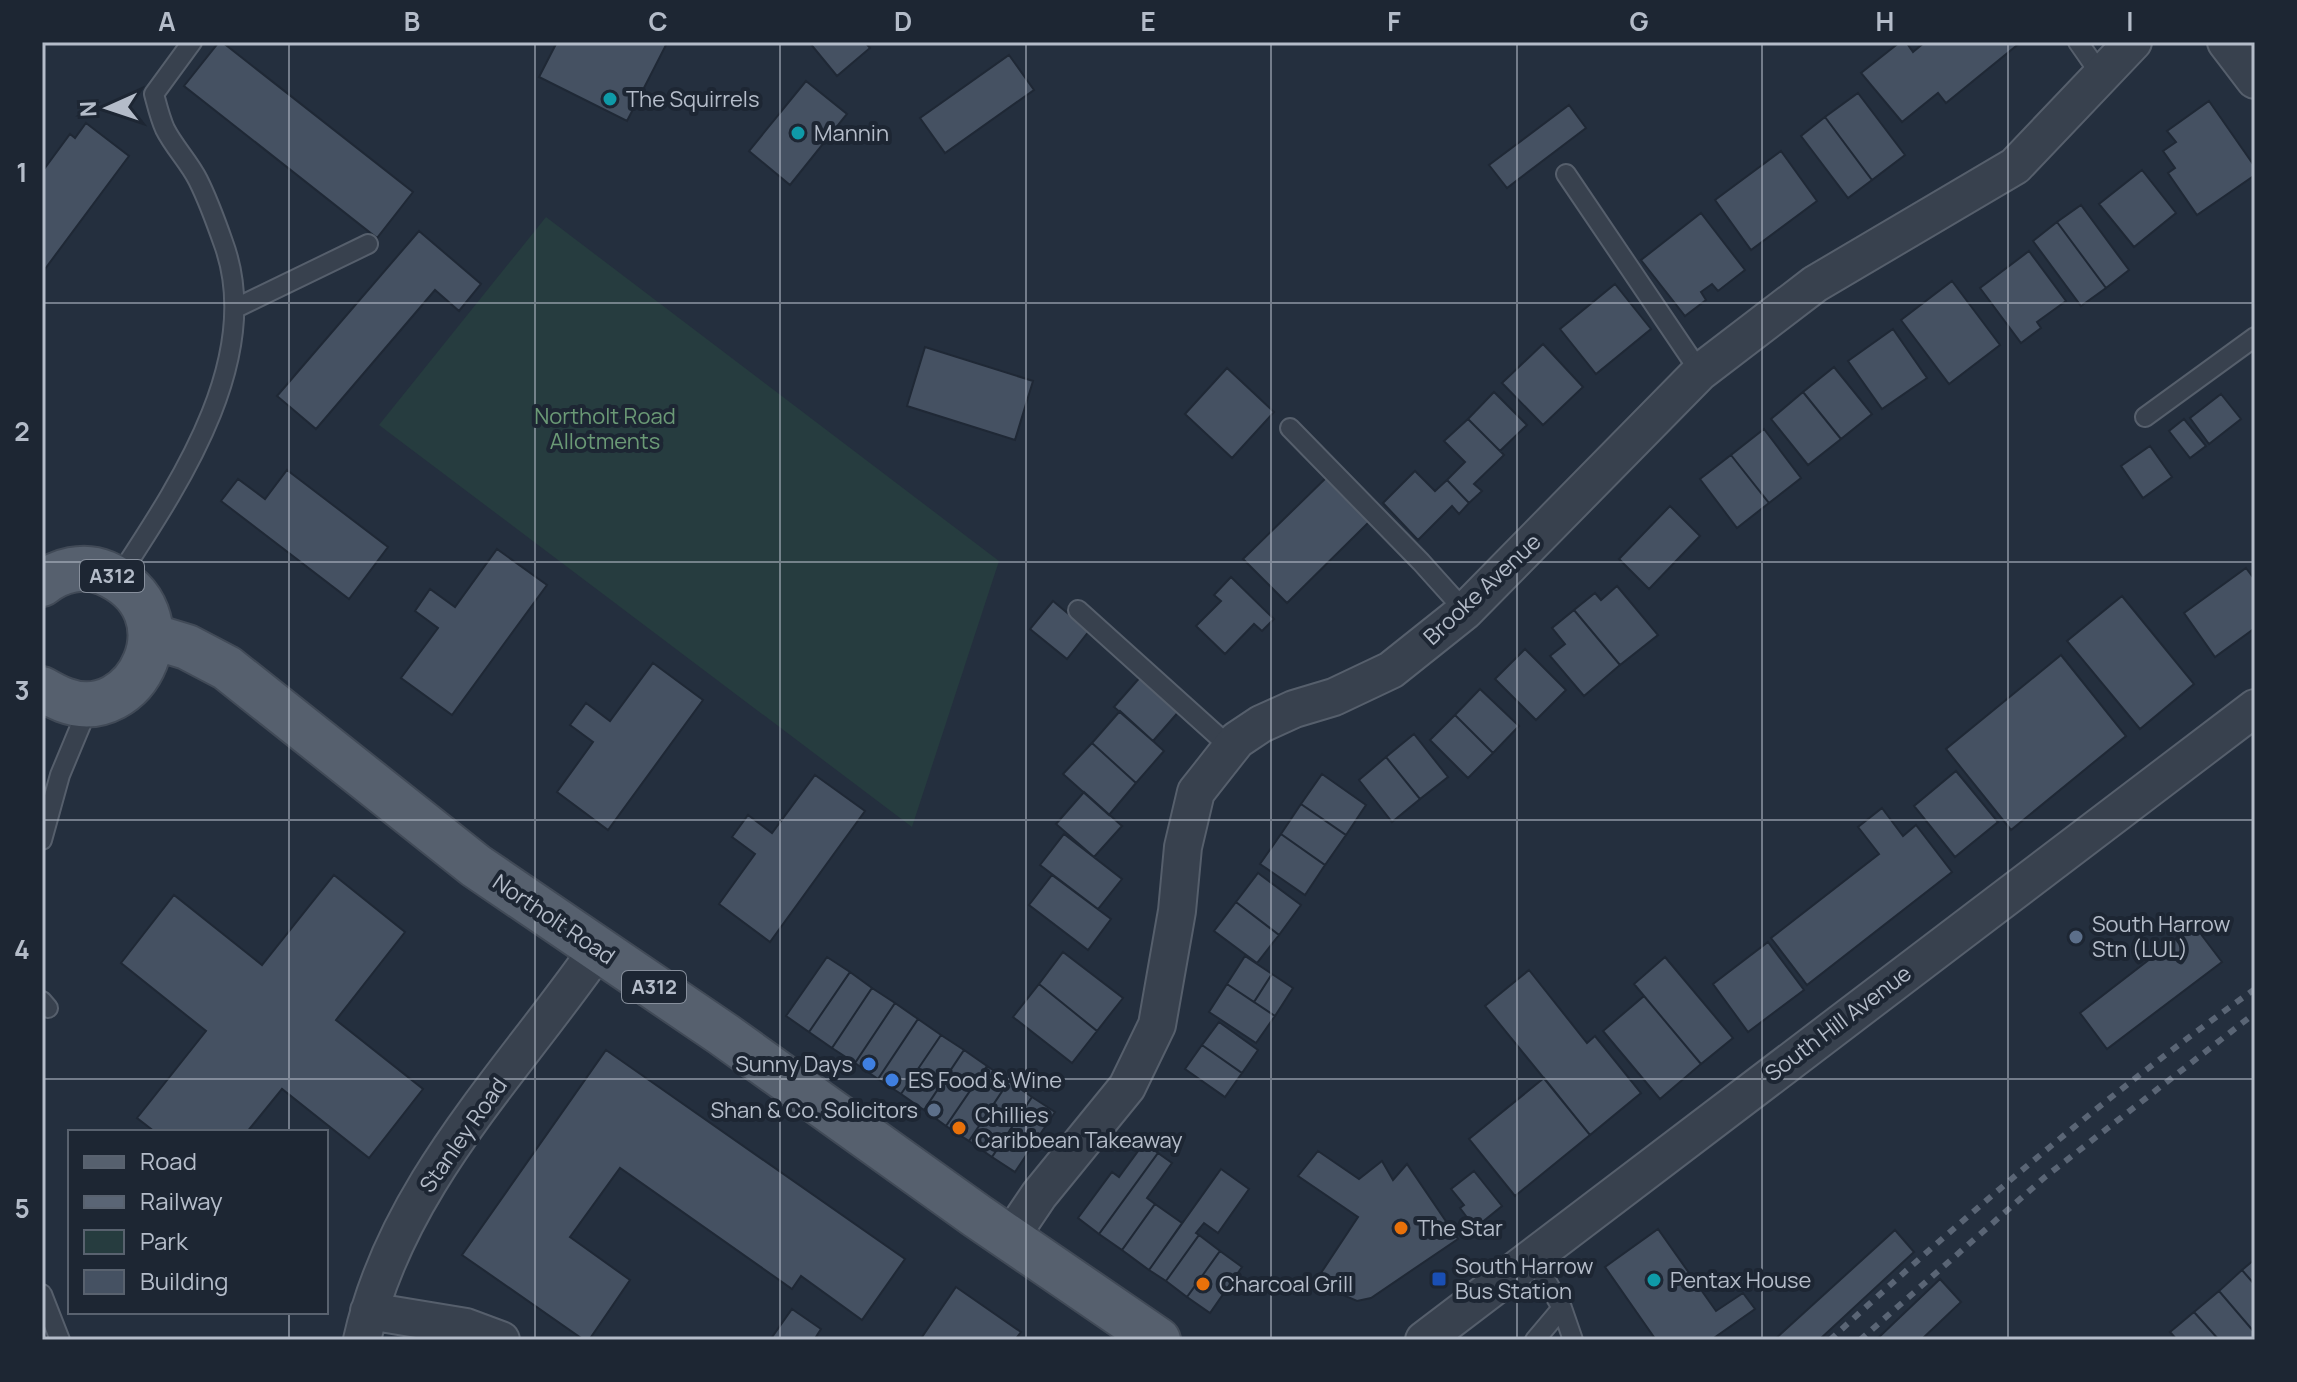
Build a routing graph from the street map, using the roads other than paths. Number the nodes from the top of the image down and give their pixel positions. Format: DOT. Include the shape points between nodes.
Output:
graph roads {
  1 [pos="192,42"];
  2 [pos="2078,42"];
  3 [pos="2133,42"];
  4 [pos="2226,42"];
  5 [pos="2101,75"];
  6 [pos="2255,80"];
  7 [pos="1566,174"];
  8 [pos="368,244"];
  9 [pos="236,308"];
  10 [pos="2255,337"];
  11 [pos="1700,372"];
  12 [pos="2145,417"];
  13 [pos="1290,428"];
  14 [pos="118,578"];
  15 [pos="42,584"];
  16 [pos="1078,610"];
  17 [pos="1465,611"];
  18 [pos="151,636"];
  19 [pos="42,689"];
  20 [pos="90,703"];
  21 [pos="2255,708"];
  22 [pos="1230,747"];
  23 [pos="42,840"];
  24 [pos="598,949"];
  25 [pos="1010,1238"];
  26 [pos="1532,1256"];
  27 [pos="42,1294"];
  28 [pos="1562,1308"];
  29 [pos="365,1325"];
  30 [pos="60,1340"];
  31 [pos="501,1340"];
  32 [pos="1158,1340"];
  33 [pos="1424,1340"];
  34 [pos="1535,1340"];
  35 [pos="1573,1340"];
  1 -- 9 [label="lane" via="154,94 225,246"];
  2 -- 5 [label="lane"];
  3 -- 5 [label="street, Brooke Avenue"];
  4 -- 6 [label="street"];
  5 -- 11 [label="street, Brooke Avenue" via="2015,166 1815,284"];
  7 -- 11 [label="lane"];
  8 -- 9 [label="lane"];
  9 -- 14 [label="lane" via="213,415"];
  10 -- 12 [label="lane"];
  11 -- 17 [label="street, Brooke Avenue"];
  13 -- 17 [label="lane"];
  14 -- 15 [label="main road, A312" via="74,569"];
  14 -- 18 [label="main road, A312" via="142,602"];
  16 -- 22 [label="lane"];
  17 -- 22 [label="street, Brooke Avenue" via="1391,670 1261,724"];
  18 -- 20 [label="main road" via="147,659 135,679 109,699"];
  18 -- 24 [label="main road, Northolt Road / A312" via="227,668 476,866"];
  19 -- 20 [label="main road" via="66,701"];
  20 -- 23 [label="lane" via="60,775"];
  21 -- 26 [label="street, South Hill Avenue"];
  22 -- 25 [label="street, Brooke Avenue" via="1196,792 1157,1025 1127,1087"];
  24 -- 25 [label="main road, Northolt Road / A312"];
  24 -- 29 [label="street, Stanley Road" via="451,1145 401,1229"];
  25 -- 32 [label="main road, Northolt Road / A312"];
  26 -- 28 [label="lane"];
  26 -- 33 [label="street, South Hill Avenue"];
  27 -- 30 [label="lane"];
  28 -- 34 [label="lane"];
  28 -- 35 [label="lane"];
  29 -- 31 [label="street" via="466,1327"];
}
